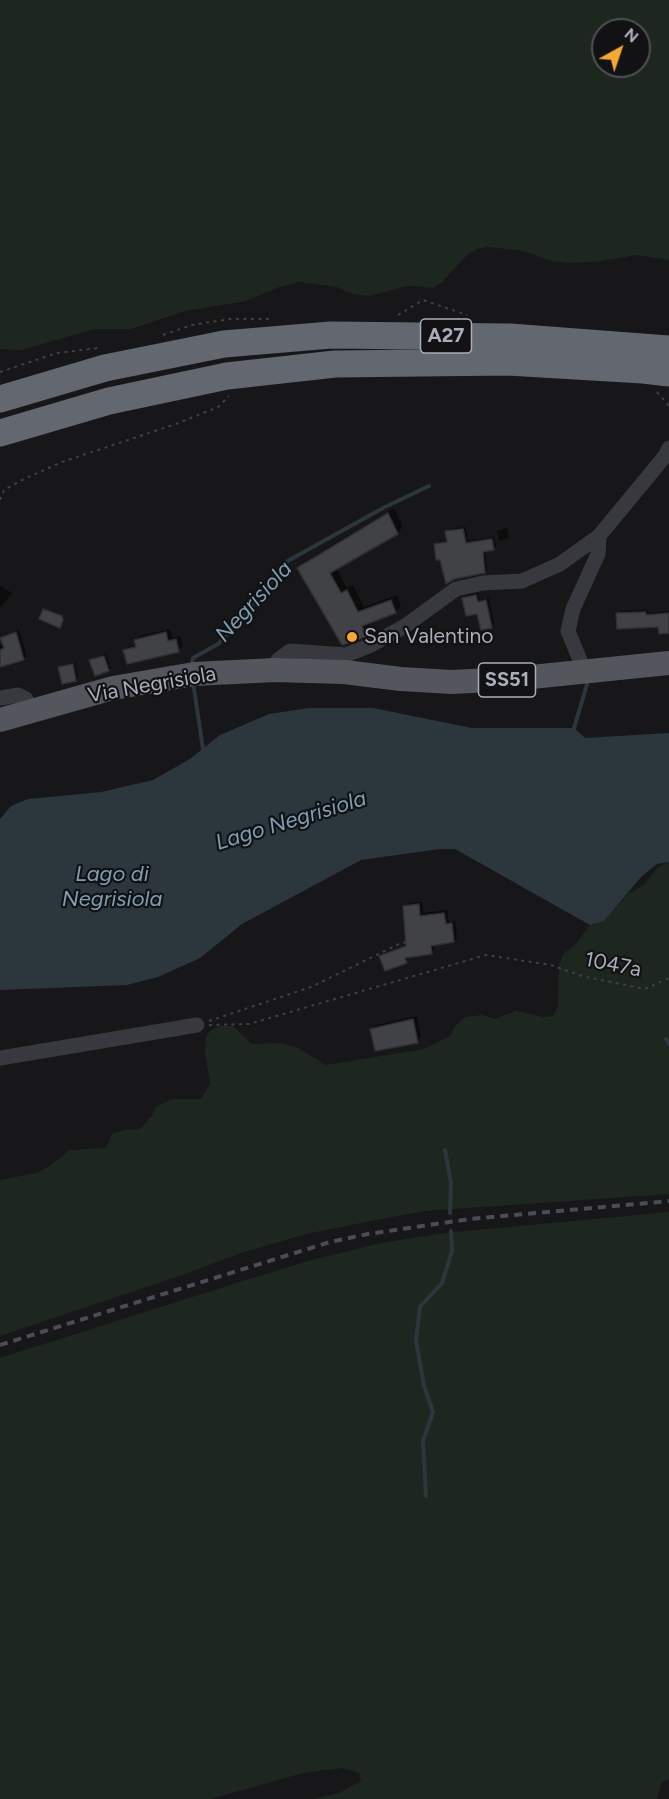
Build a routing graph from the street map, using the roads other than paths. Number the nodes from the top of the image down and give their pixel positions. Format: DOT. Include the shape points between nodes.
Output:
graph roads {
  1 [pos="669,349"];
  2 [pos="669,373"];
  3 [pos="0,399"];
  4 [pos="0,433"];
  5 [pos="669,448"];
  6 [pos="599,536"];
  7 [pos="669,663"];
  8 [pos="275,670"];
  9 [pos="581,671"];
  10 [pos="0,698"];
  11 [pos="32,711"];
  12 [pos="0,720"];
  13 [pos="197,1025"];
  14 [pos="0,1058"];
  1 -- 3 [label="highway, A27" via="510,338 331,334 224,344 105,368"];
  2 -- 4 [label="highway, A27" via="508,362 335,364 227,376 109,400"];
  5 -- 6 [label="street"];
  6 -- 8 [label="street" via="560,564 522,581 456,589 371,645 346,655 290,651 278,660"];
  6 -- 9 [label="street" via="598,554 573,609 568,631"];
  7 -- 9 [label="main road, SS51"];
  8 -- 9 [label="main road, Via Negrisiola / SS51" via="451,682"];
  8 -- 11 [label="main road, Via Negrisiola / SS51" via="192,674 113,688"];
  10 -- 11 [label="street" via="18,695 26,699"];
  11 -- 12 [label="main road, Via Negrisiola / SS51"];
  13 -- 14 [label="street"];
}
